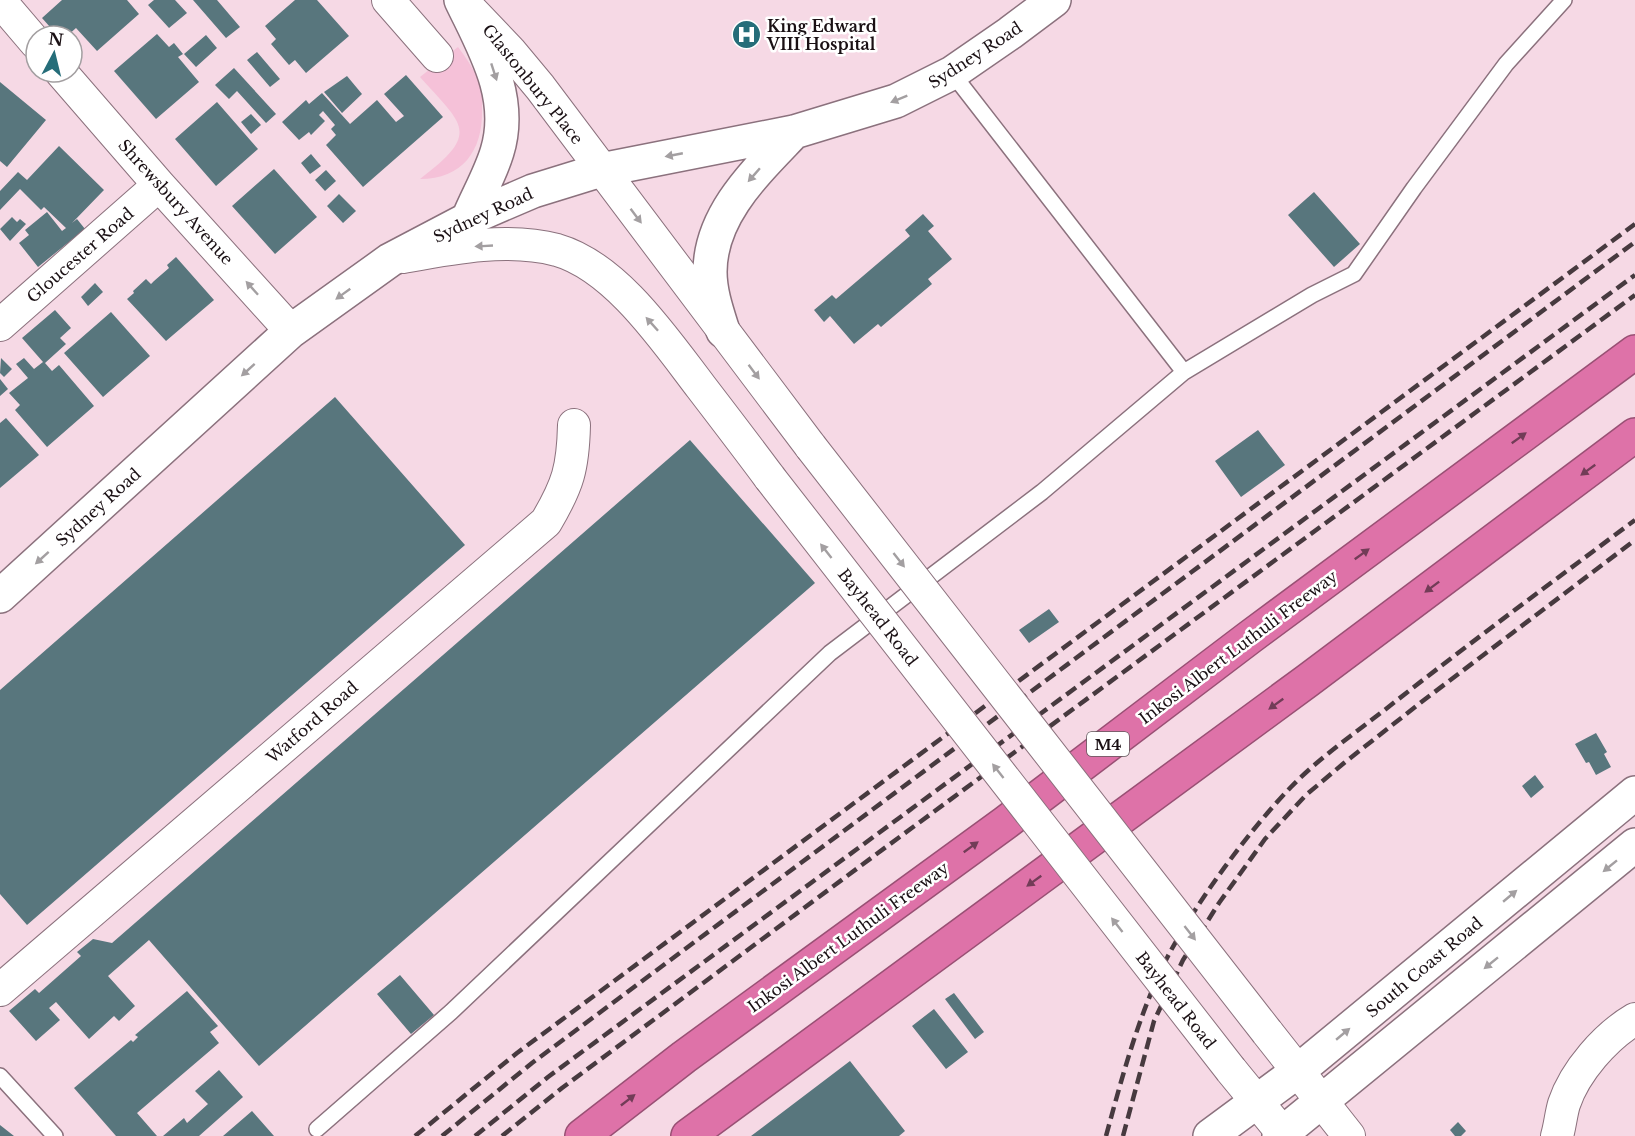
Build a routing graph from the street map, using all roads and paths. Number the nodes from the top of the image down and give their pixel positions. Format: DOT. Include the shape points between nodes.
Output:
graph roads {
  1 [pos="388,0"];
  2 [pos="461,0"];
  3 [pos="1054,0"];
  4 [pos="1564,0"];
  5 [pos="5,8"];
  6 [pos="24,29"];
  7 [pos="437,56"];
  8 [pos="952,73"];
  9 [pos="71,84"];
  10 [pos="794,132"];
  11 [pos="601,170"];
  12 [pos="159,185"];
  13 [pos="468,219"];
  14 [pos="390,260"];
  15 [pos="0,325"];
  16 [pos="291,331"];
  17 [pos="723,331"];
  18 [pos="1635,352"];
  19 [pos="1184,372"];
  20 [pos="574,425"];
  21 [pos="1635,435"];
  22 [pos="0,596"];
  23 [pos="1635,793"];
  24 [pos="1635,845"];
  25 [pos="0,990"];
  26 [pos="1635,1019"];
  27 [pos="1298,1071"];
  28 [pos="0,1076"];
  29 [pos="1255,1101"];
  30 [pos="1323,1102"];
  31 [pos="317,1129"];
  32 [pos="1282,1135"];
  33 [pos="56,1136"];
  34 [pos="582,1136"];
  35 [pos="688,1136"];
  36 [pos="1210,1136"];
  37 [pos="1349,1136"];
  38 [pos="1557,1136"];
  1 -- 7 [label="street"];
  2 -- 11 [label="street, Glastonbury Place" via="540,87"];
  2 -- 13 [label="main road, one-way" via="495,72 501,105 497,152"];
  3 -- 8 [label="main road, Sydney Road"];
  4 -- 19 [label="lane" via="1506,64 1354,274"];
  5 -- 6 [label="street"];
  8 -- 10 [label="main road, Sydney Road, one-way" via="896,101"];
  8 -- 19 [label="lane"];
  9 -- 12 [label="street, Shrewsbury Avenue"];
  10 -- 11 [label="main road, Sydney Road, one-way"];
  10 -- 17 [label="main road, one-way" via="747,182 720,226 711,253 710,274"];
  11 -- 13 [label="main road, Sydney Road" via="533,191"];
  11 -- 17 [label="street, one-way"];
  12 -- 15 [label="street, Gloucester Road"];
  16 -- 12 [label="street, Shrewsbury Avenue, one-way"];
  13 -- 14 [label="main road, Sydney Road"];
  14 -- 16 [label="main road, Sydney Road, one-way"];
  29 -- 14 [label="street, Bayhead Road, one-way, bridge" via="659,332 623,292 574,258 537,246 443,250"];
  16 -- 22 [label="main road, Sydney Road, one-way"];
  17 -- 27 [label="street, one-way, bridge"];
  34 -- 18 [label="highway, Inkosi Albert Luthuli Freeway / M4, one-way"];
  19 -- 31 [label="lane" via="1042,492 830,653 451,1012"];
  20 -- 25 [label="street, Watford Road" via="568,477 546,522"];
  21 -- 35 [label="highway, one-way"];
  27 -- 23 [label="main road, South Coast Road, one-way"];
  24 -- 30 [label="main road, one-way"];
  26 -- 38 [label="street" via="1606,1042 1586,1065 1564,1104"];
  27 -- 29 [label="main road, South Coast Road"];
  27 -- 30 [label="street"];
  28 -- 33 [label="lane"];
  29 -- 32 [label="street, Bayhead Road"];
  29 -- 36 [label="main road, South Coast Road"];
  30 -- 32 [label="main road"];
  30 -- 37 [label="street"];
}
